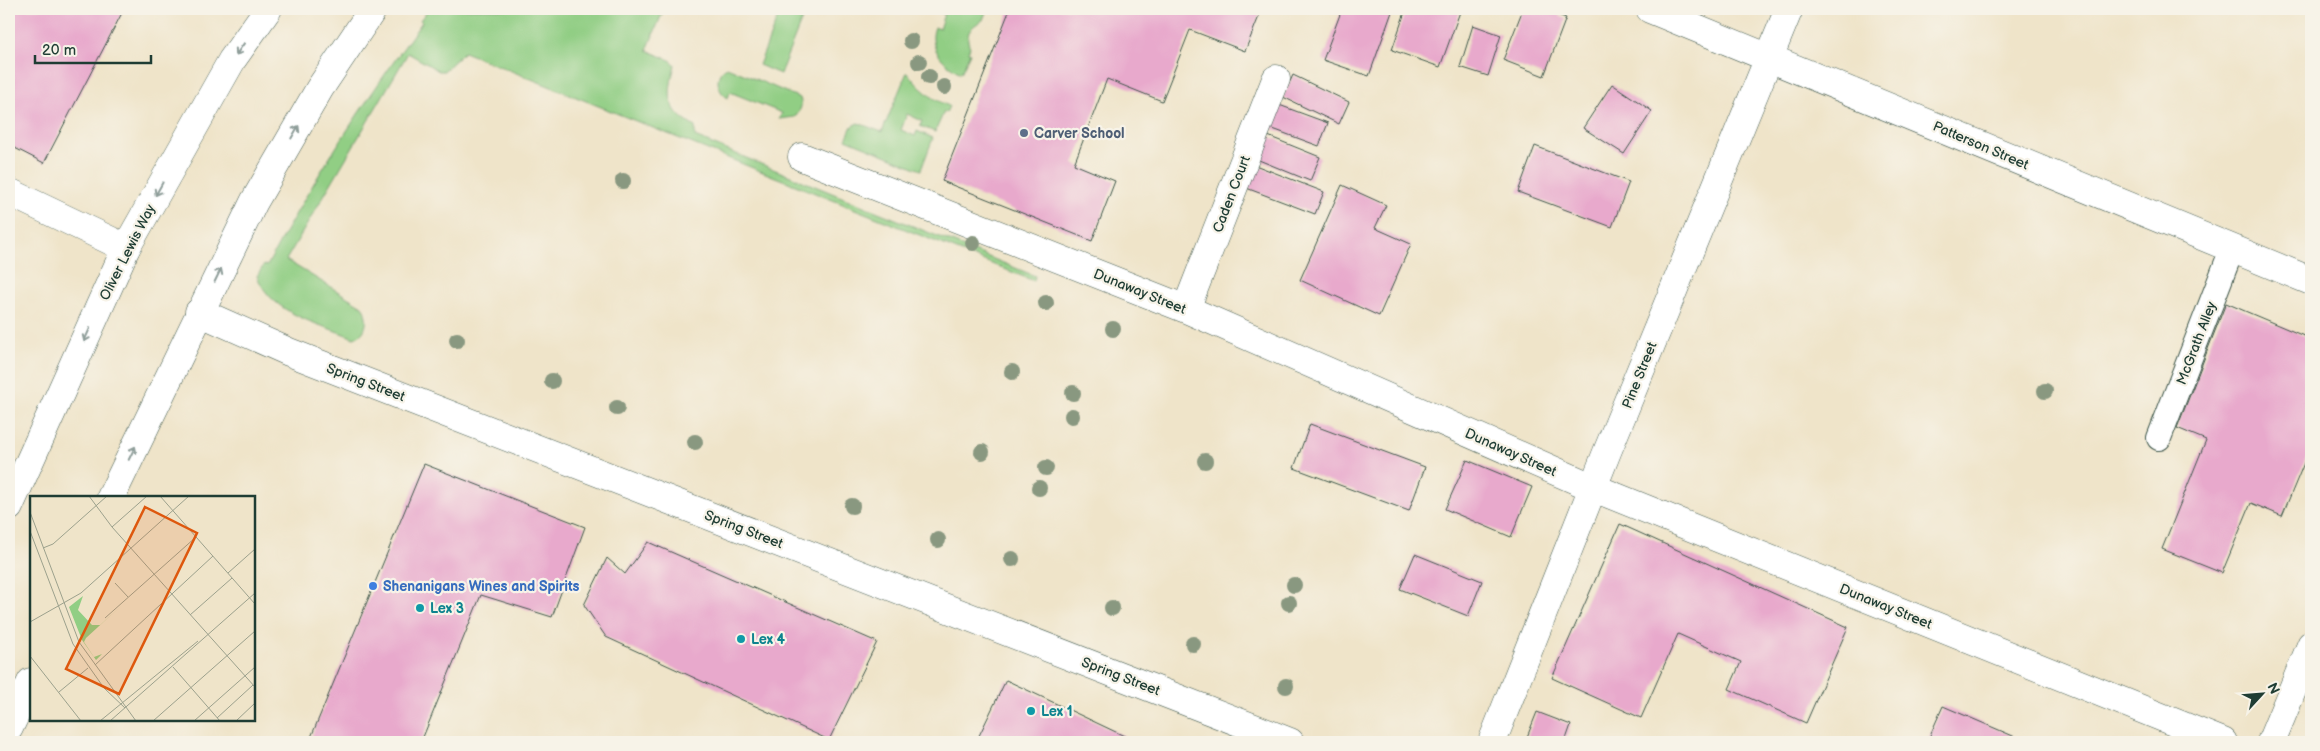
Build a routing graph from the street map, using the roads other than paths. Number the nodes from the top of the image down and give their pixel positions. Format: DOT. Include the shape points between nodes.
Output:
graph roads {
  1 [pos="268,9"];
  2 [pos="373,9"];
  3 [pos="1650,9"];
  4 [pos="1789,9"];
  5 [pos="1770,58"];
  6 [pos="1276,79"];
  7 [pos="802,157"];
  8 [pos="9,192"];
  9 [pos="126,248"];
  10 [pos="2232,249"];
  11 [pos="2311,281"];
  12 [pos="1186,309"];
  13 [pos="199,312"];
  14 [pos="2159,438"];
  15 [pos="1594,488"];
  16 [pos="111,496"];
  17 [pos="9,507"];
  18 [pos="2311,645"];
  19 [pos="30,684"];
  20 [pos="9,728"];
  21 [pos="1290,742"];
  22 [pos="1492,742"];
  23 [pos="2223,742"];
  24 [pos="2271,742"];
  1 -- 9 [label="street, Oliver Lewis Way, one-way" via="232,60"];
  13 -- 2 [label="street, one-way" via="254,202 320,88"];
  3 -- 5 [label="street, Patterson Street"];
  4 -- 5 [label="street, Pine Street"];
  5 -- 10 [label="street, Patterson Street"];
  5 -- 15 [label="street, Pine Street"];
  6 -- 12 [label="street, Caden Court"];
  7 -- 12 [label="street, Dunaway Street"];
  8 -- 9 [label="street"];
  9 -- 17 [label="street, Oliver Lewis Way, one-way"];
  10 -- 11 [label="street, Patterson Street"];
  10 -- 14 [label="lane, McGrath Alley"];
  12 -- 15 [label="street, Dunaway Street"];
  16 -- 13 [label="street, one-way"];
  13 -- 21 [label="street, Spring Street" via="289,352"];
  15 -- 22 [label="street, Pine Street"];
  15 -- 23 [label="street, Dunaway Street"];
  18 -- 24 [label="street"];
  19 -- 20 [label="street"];
}
